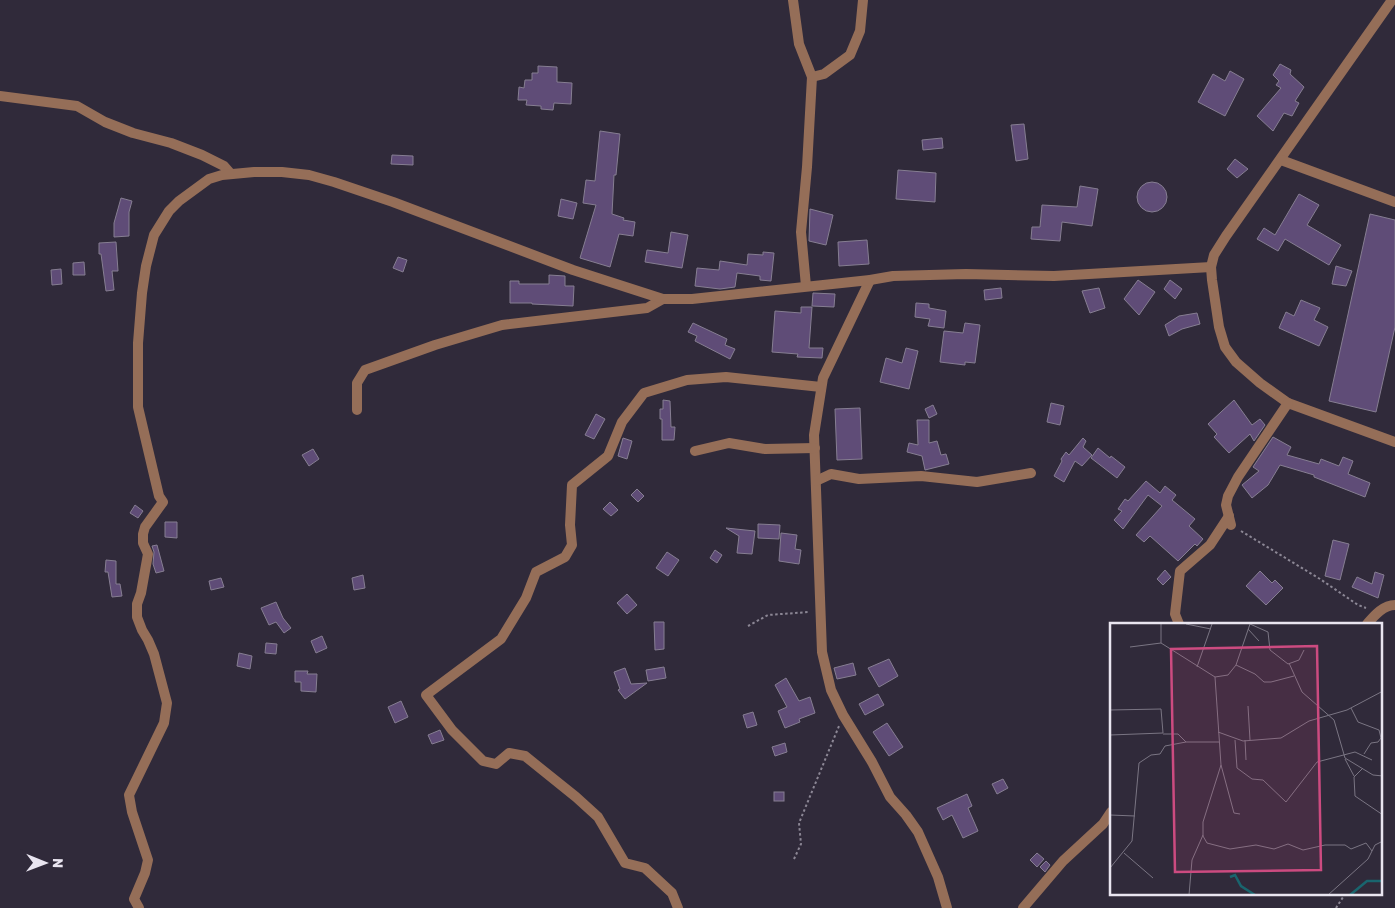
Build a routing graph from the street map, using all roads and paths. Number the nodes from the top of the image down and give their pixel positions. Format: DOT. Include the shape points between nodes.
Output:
graph roads {
  1 [pos="793,0"];
  2 [pos="864,0"];
  3 [pos="1392,0"];
  4 [pos="812,77"];
  5 [pos="0,96"];
  6 [pos="1281,160"];
  7 [pos="231,174"];
  8 [pos="1395,202"];
  9 [pos="1211,267"];
  10 [pos="870,280"];
  11 [pos="806,286"];
  12 [pos="663,299"];
  13 [pos="821,387"];
  14 [pos="1288,403"];
  15 [pos="357,410"];
  16 [pos="1395,442"];
  17 [pos="815,448"];
  18 [pos="695,451"];
  19 [pos="1031,473"];
  20 [pos="816,481"];
  21 [pos="1230,521"];
  22 [pos="1395,605"];
  23 [pos="821,611"];
  24 [pos="1378,611"];
  25 [pos="1179,623"];
  26 [pos="1368,623"];
  27 [pos="748,626"];
  28 [pos="842,715"];
  29 [pos="1110,814"];
  30 [pos="794,859"];
  31 [pos="1344,896"];
  32 [pos="139,908"];
  33 [pos="678,908"];
  34 [pos="947,908"];
  35 [pos="1023,908"];
  36 [pos="1336,908"];
  1 -- 4 [label="street" via="799,44"];
  2 -- 4 [label="street" via="860,31 850,55 824,74"];
  3 -- 6 [label="street"];
  4 -- 11 [label="street" via="801,232"];
  5 -- 7 [label="street" via="77,106 133,133 202,155 224,166"];
  6 -- 8 [label="street"];
  6 -- 9 [label="street" via="1226,236 1214,255"];
  7 -- 12 [label="street" via="282,172 334,182 573,270"];
  7 -- 32 [label="street" via="209,180 169,211 154,235 142,293 138,407 163,502 143,534 148,554 137,617 154,654 167,704 164,723 129,795 148,860 134,899"];
  9 -- 10 [label="street" via="1054,276 966,274"];
  9 -- 14 [label="street" via="1214,303 1226,347 1236,362"];
  10 -- 11 [label="street"];
  10 -- 13 [label="street"];
  11 -- 12 [label="street" via="692,299"];
  12 -- 15 [label="street" via="647,308 502,325 365,370 357,383"];
  13 -- 17 [label="street"];
  13 -- 33 [label="street" via="726,377 687,380 644,393 622,422 608,456 572,485 572,545 565,557 536,572 526,598 501,639 426,695 452,730 483,761 496,764 509,752 526,756 576,797 598,817 625,863 645,868 672,893"];
  14 -- 16 [label="street"];
  14 -- 21 [label="street" via="1228,496 1226,505"];
  17 -- 18 [label="street" via="765,449 729,443"];
  17 -- 20 [label="street"];
  19 -- 20 [label="street" via="977,482 921,476 859,479 831,474"];
  20 -- 23 [label="street"];
  21 -- 24 [label="path" via="1358,605"];
  21 -- 25 [label="street" via="1210,545 1180,571 1175,614"];
  22 -- 24 [label="street"];
  23 -- 27 [label="path" via="768,615"];
  23 -- 28 [label="street" via="822,652 831,690"];
  24 -- 26 [label="street"];
  28 -- 30 [label="path" via="799,823 801,844"];
  28 -- 34 [label="street" via="890,797 918,832 938,877"];
  29 -- 35 [label="street"];
  31 -- 36 [label="path"];
}
